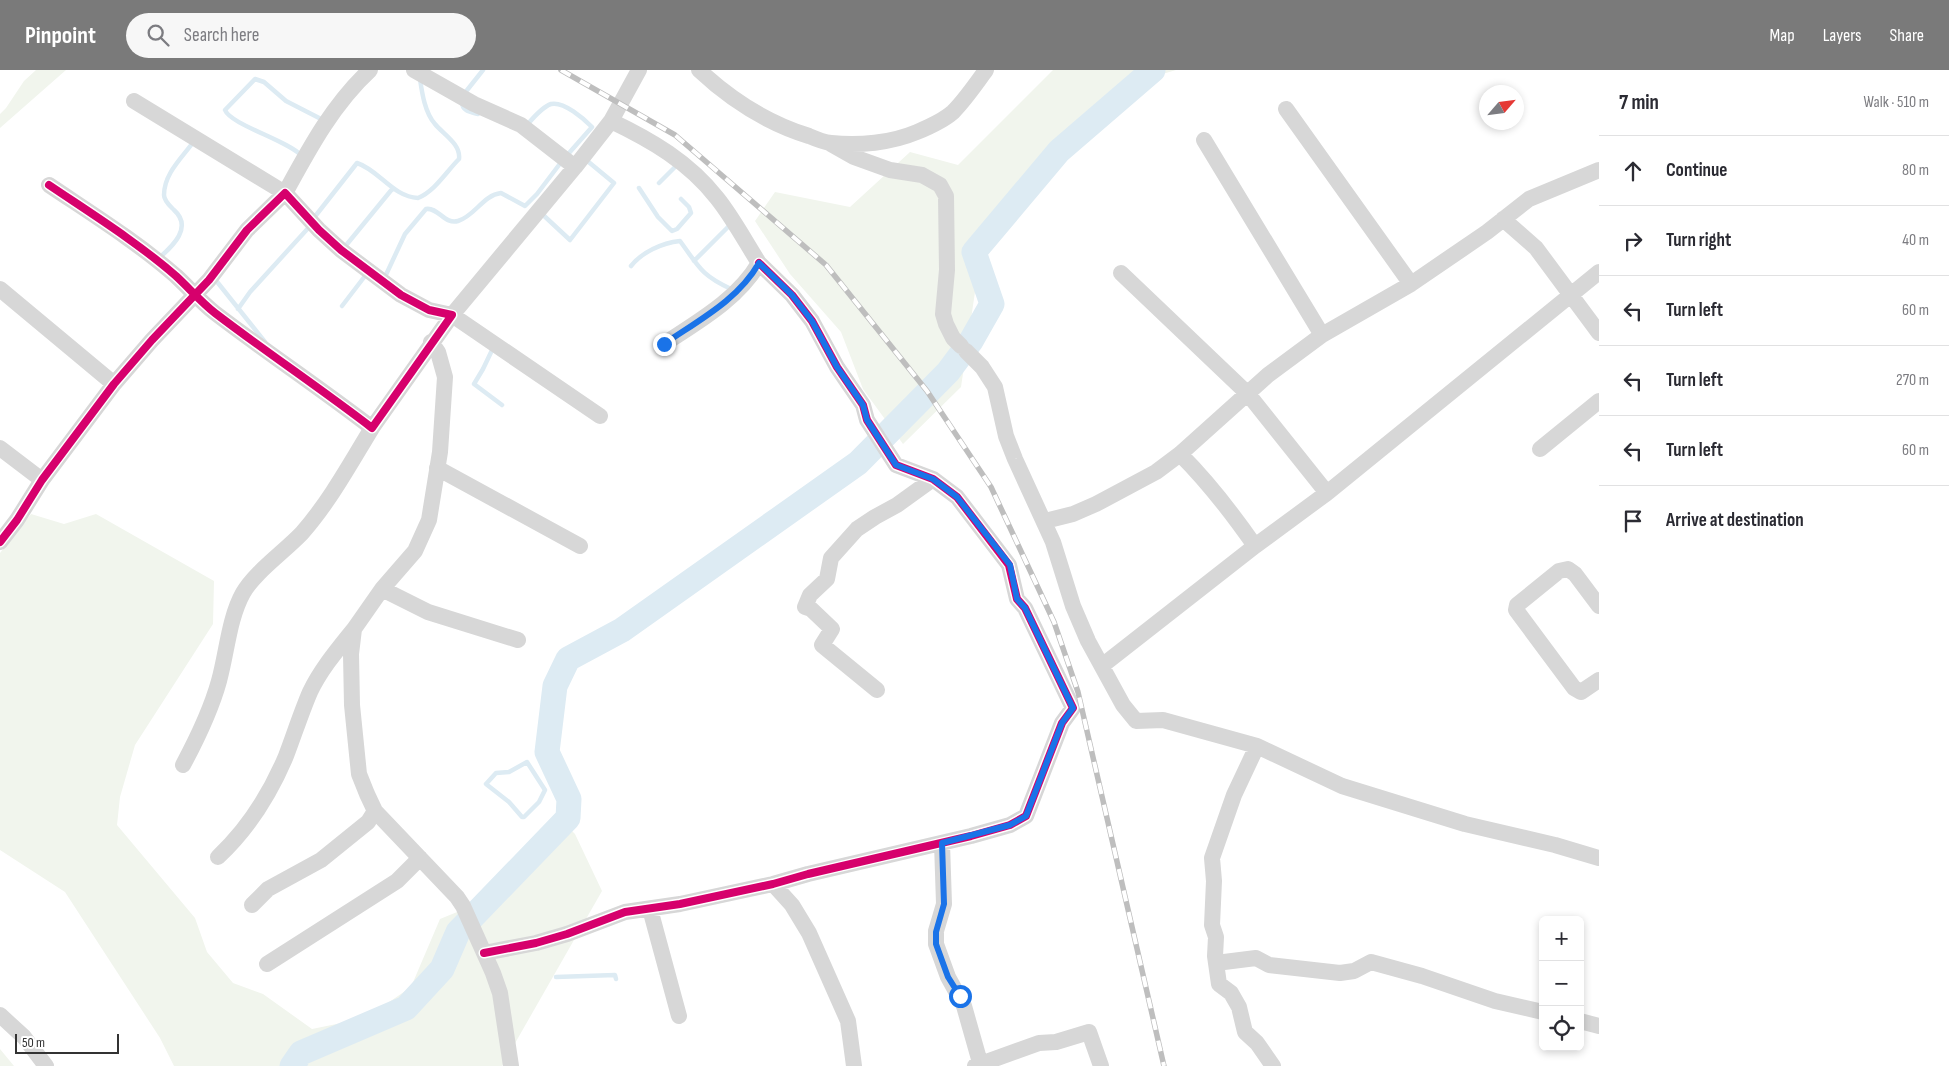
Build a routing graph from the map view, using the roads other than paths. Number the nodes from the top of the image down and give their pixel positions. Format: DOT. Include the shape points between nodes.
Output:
graph roads {
  1 [pos="370,70"];
  2 [pos="414,70"];
  3 [pos="639,70"];
  4 [pos="699,70"];
  5 [pos="986,70"];
  6 [pos="134,101"];
  7 [pos="1286,109"];
  8 [pos="611,121"];
  9 [pos="1204,140"];
  10 [pos="830,143"];
  11 [pos="575,167"];
  12 [pos="1599,170"];
  13 [pos="49,184"];
  14 [pos="285,193"];
  15 [pos="1503,219"];
  16 [pos="759,263"];
  17 [pos="1599,272"];
  18 [pos="1121,273"];
  19 [pos="1411,284"];
  20 [pos="0,289"];
  21 [pos="1570,295"];
  22 [pos="195,296"];
  23 [pos="452,315"];
  24 [pos="1599,333"];
  25 [pos="1322,335"];
  26 [pos="431,342"];
  27 [pos="664,344"];
  28 [pos="114,384"];
  29 [pos="1248,394"];
  30 [pos="1599,401"];
  31 [pos="600,416"];
  32 [pos="372,428"];
  33 [pos="0,448"];
  34 [pos="1540,448"];
  35 [pos="1180,454"];
  36 [pos="437,468"];
  37 [pos="933,479"];
  38 [pos="42,480"];
  39 [pos="1327,493"];
  40 [pos="1044,521"];
  41 [pos="0,542"];
  42 [pos="580,546"];
  43 [pos="1255,546"];
  44 [pos="382,589"];
  45 [pos="1599,606"];
  46 [pos="354,629"];
  47 [pos="518,640"];
  48 [pos="1103,665"];
  49 [pos="1599,680"];
  50 [pos="876,690"];
  51 [pos="1257,746"];
  52 [pos="183,765"];
  53 [pos="375,811"];
  54 [pos="942,843"];
  55 [pos="218,857"];
  56 [pos="420,858"];
  57 [pos="1599,858"];
  58 [pos="773,884"];
  59 [pos="252,905"];
  60 [pos="650,909"];
  61 [pos="484,953"];
  62 [pos="1216,963"];
  63 [pos="267,964"];
  64 [pos="1539,1011"];
  65 [pos="0,1015"];
  66 [pos="680,1016"];
  67 [pos="1584,1022"];
  68 [pos="1599,1026"];
  69 [pos="46,1066"];
  70 [pos="511,1066"];
  71 [pos="854,1066"];
  72 [pos="979,1066"];
  73 [pos="1101,1066"];
  74 [pos="1273,1066"];
  1 -- 14 [label="street" via="331,114"];
  2 -- 11 [label="street" via="474,104 521,125"];
  3 -- 8 [label="street"];
  4 -- 10 [label="street" via="742,105 798,133"];
  5 -- 10 [label="street" via="952,113 931,126 903,138 873,143"];
  6 -- 14 [label="street"];
  7 -- 19 [label="street"];
  8 -- 11 [label="street"];
  8 -- 16 [label="street" via="657,144 702,181 724,208"];
  9 -- 25 [label="street"];
  10 -- 40 [label="street" via="854,157 890,170 922,175 940,185 946,196 948,270 942,314 953,338 982,368 994,387 1006,436"];
  11 -- 23 [label="street"];
  12 -- 15 [label="street" via="1529,199"];
  13 -- 22 [label="street" via="175,276"];
  14 -- 22 [label="street" via="247,230"];
  14 -- 23 [label="street" via="341,250 402,295 429,310"];
  15 -- 19 [label="street"];
  15 -- 21 [label="street" via="1536,248"];
  16 -- 27 [label="street" via="750,278 730,298"];
  16 -- 37 [label="street" via="792,295 812,321 837,367 863,405 871,428 896,465"];
  17 -- 21 [label="street"];
  18 -- 29 [label="street"];
  19 -- 25 [label="street"];
  20 -- 28 [label="street"];
  21 -- 24 [label="street"];
  21 -- 39 [label="street"];
  22 -- 28 [label="street"];
  22 -- 32 [label="street"];
  23 -- 26 [label="street"];
  23 -- 31 [label="street"];
  25 -- 29 [label="street"];
  26 -- 32 [label="street"];
  26 -- 36 [label="street" via="438,352 444,377"];
  28 -- 38 [label="street"];
  29 -- 35 [label="street"];
  29 -- 39 [label="street"];
  30 -- 34 [label="street"];
  32 -- 52 [label="street" via="318,513 250,582 243,594 210,710"];
  33 -- 38 [label="street"];
  35 -- 40 [label="street" via="1140,482 1096,504"];
  35 -- 43 [label="street" via="1234,516"];
  36 -- 42 [label="street"];
  36 -- 44 [label="street" via="424,534 406,563"];
  37 -- 50 [label="street" via="857,529 831,558 827,579 810,594 805,607 832,628 822,645"];
  37 -- 54 [label="street" via="957,497 1010,565 1017,599 1025,608 1073,708 1062,723 1026,816 1010,825"];
  38 -- 41 [label="street"];
  39 -- 43 [label="street"];
  40 -- 48 [label="street" via="1054,542 1072,606"];
  43 -- 48 [label="street"];
  44 -- 46 [label="street"];
  44 -- 47 [label="street" via="428,612"];
  45 -- 49 [label="street" via="1568,569 1559,571 1517,605 1516,610 1574,688 1581,692"];
  46 -- 53 [label="street" via="352,705 359,774"];
  46 -- 55 [label="street" via="311,691 263,802 235,841"];
  48 -- 51 [label="street" via="1123,705 1136,721 1163,720"];
  51 -- 57 [label="street" via="1342,786 1465,824"];
  51 -- 62 [label="street" via="1234,795 1212,858 1212,925 1216,938"];
  53 -- 56 [label="street"];
  53 -- 59 [label="street" via="368,822 321,860 268,889"];
  54 -- 58 [label="street"];
  54 -- 72 [label="street" via="944,904 936,944 948,977 964,1006"];
  56 -- 61 [label="street" via="457,897"];
  56 -- 63 [label="street" via="385,890"];
  58 -- 60 [label="street"];
  58 -- 71 [label="street" via="803,920 813,941 848,1021"];
  60 -- 61 [label="street" via="625,912 536,943"];
  60 -- 66 [label="street"];
  61 -- 70 [label="street" via="500,993"];
  62 -- 64 [label="street" via="1256,958 1269,965 1340,973 1354,971 1371,962 1495,1001"];
  62 -- 74 [label="street" via="1219,984 1239,1007 1245,1032 1257,1042"];
  65 -- 69 [label="street" via="24,1037"];
  67 -- 68 [label="street"];
  72 -- 73 [label="street" via="1039,1043 1056,1042 1089,1032"];
}
